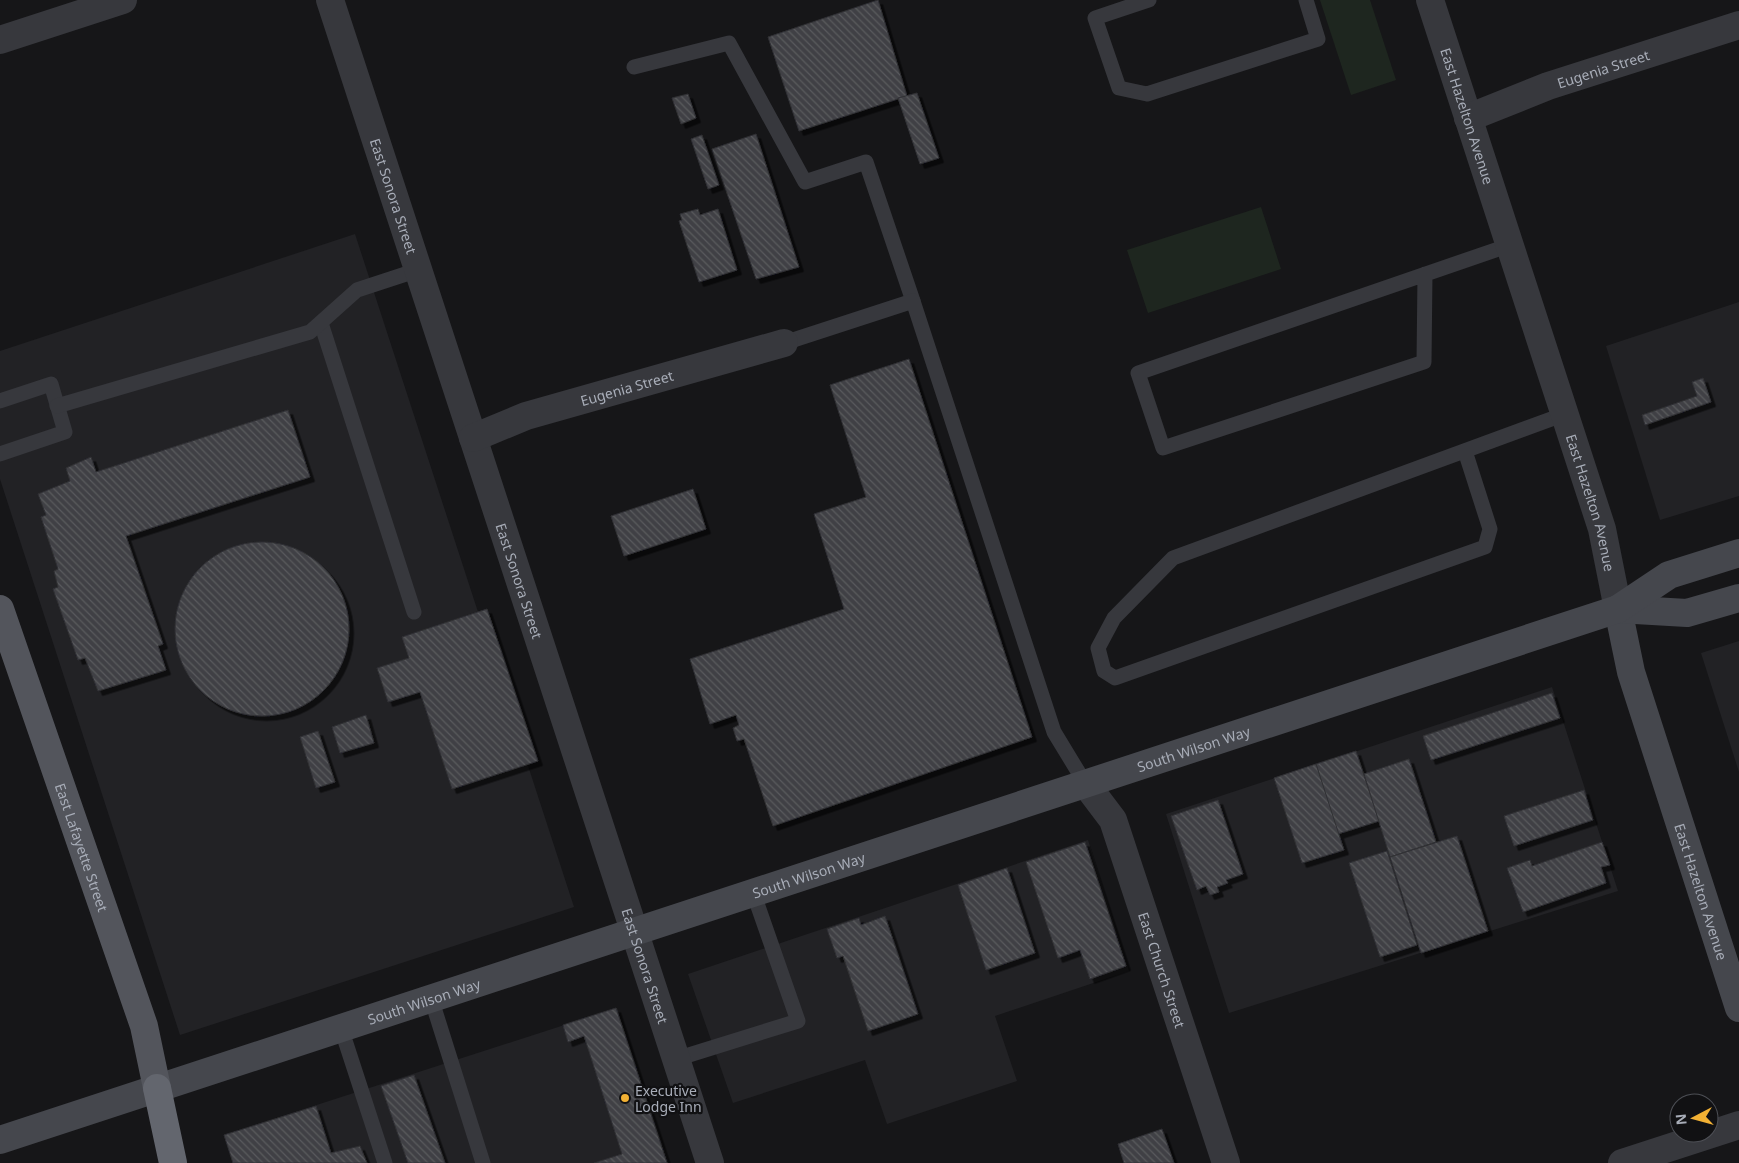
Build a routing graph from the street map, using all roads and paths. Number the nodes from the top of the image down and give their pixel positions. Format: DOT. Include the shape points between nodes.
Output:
graph roads {
  1 [pos="123,0"];
  2 [pos="330,0"];
  3 [pos="1149,0"];
  4 [pos="1306,0"];
  5 [pos="1430,0"];
  6 [pos="1739,25"];
  7 [pos="0,40"];
  8 [pos="634,66"];
  9 [pos="1468,118"];
  10 [pos="1510,245"];
  11 [pos="418,270"];
  12 [pos="1425,274"];
  13 [pos="913,301"];
  14 [pos="320,323"];
  15 [pos="784,343"];
  16 [pos="0,400"];
  17 [pos="57,406"];
  18 [pos="1565,414"];
  19 [pos="473,438"];
  20 [pos="1465,451"];
  21 [pos="0,454"];
  22 [pos="1739,553"];
  23 [pos="1739,598"];
  24 [pos="0,609"];
  25 [pos="1618,609"];
  26 [pos="414,612"];
  27 [pos="1086,782"];
  28 [pos="753,892"];
  29 [pos="634,932"];
  30 [pos="431,998"];
  31 [pos="1739,1008"];
  32 [pos="341,1028"];
  33 [pos="676,1060"];
  34 [pos="157,1088"];
  35 [pos="1739,1125"];
  36 [pos="0,1140"];
  37 [pos="173,1163"];
  38 [pos="385,1163"];
  39 [pos="483,1163"];
  40 [pos="710,1163"];
  41 [pos="1226,1163"];
  42 [pos="1622,1163"];
  1 -- 7 [label="street"];
  2 -- 11 [label="street, East Sonora Street"];
  3 -- 4 [label="lane" via="1095,18 1119,88 1147,94 1318,39"];
  5 -- 9 [label="street, East Hazelton Avenue"];
  6 -- 9 [label="street, Eugenia Street" via="1548,86"];
  8 -- 13 [label="lane" via="729,44 805,182 866,162"];
  9 -- 10 [label="street, East Hazelton Avenue"];
  10 -- 12 [label="lane"];
  10 -- 18 [label="street, East Hazelton Avenue"];
  11 -- 14 [label="lane" via="357,290"];
  11 -- 19 [label="street, East Sonora Street"];
  12 -- 12 [label="lane" via="1138,373 1163,448 1424,362"];
  13 -- 15 [label="lane"];
  13 -- 27 [label="lane" via="1054,732"];
  14 -- 17 [label="lane" via="310,332"];
  14 -- 26 [label="lane"];
  15 -- 19 [label="street, Eugenia Street" via="526,416"];
  16 -- 17 [label="lane" via="50,384"];
  17 -- 21 [label="lane" via="65,432"];
  18 -- 20 [label="lane"];
  18 -- 25 [label="street, East Hazelton Avenue" via="1602,530"];
  19 -- 29 [label="street, East Sonora Street"];
  20 -- 20 [label="lane" via="1173,558 1114,618 1098,648 1104,671 1115,678 1485,547 1490,530"];
  22 -- 25 [label="main road, South Wilson Way" via="1669,575"];
  23 -- 25 [label="main road, South Wilson Way" via="1687,613"];
  24 -- 34 [label="main road, East Lafayette Street" via="144,1026"];
  25 -- 27 [label="main road, South Wilson Way"];
  25 -- 31 [label="main road, East Hazelton Avenue" via="1631,672"];
  27 -- 28 [label="main road, South Wilson Way"];
  27 -- 41 [label="street, East Church Street" via="1113,820"];
  28 -- 29 [label="main road, South Wilson Way"];
  28 -- 33 [label="lane" via="798,1021"];
  29 -- 30 [label="main road, South Wilson Way"];
  29 -- 33 [label="street, East Sonora Street"];
  30 -- 32 [label="main road, South Wilson Way"];
  30 -- 39 [label="lane"];
  32 -- 34 [label="main road, South Wilson Way"];
  32 -- 38 [label="lane"];
  33 -- 40 [label="street, East Sonora Street"];
  34 -- 36 [label="main road, South Wilson Way"];
  34 -- 37 [label="highway"];
  35 -- 42 [label="street"];
}
